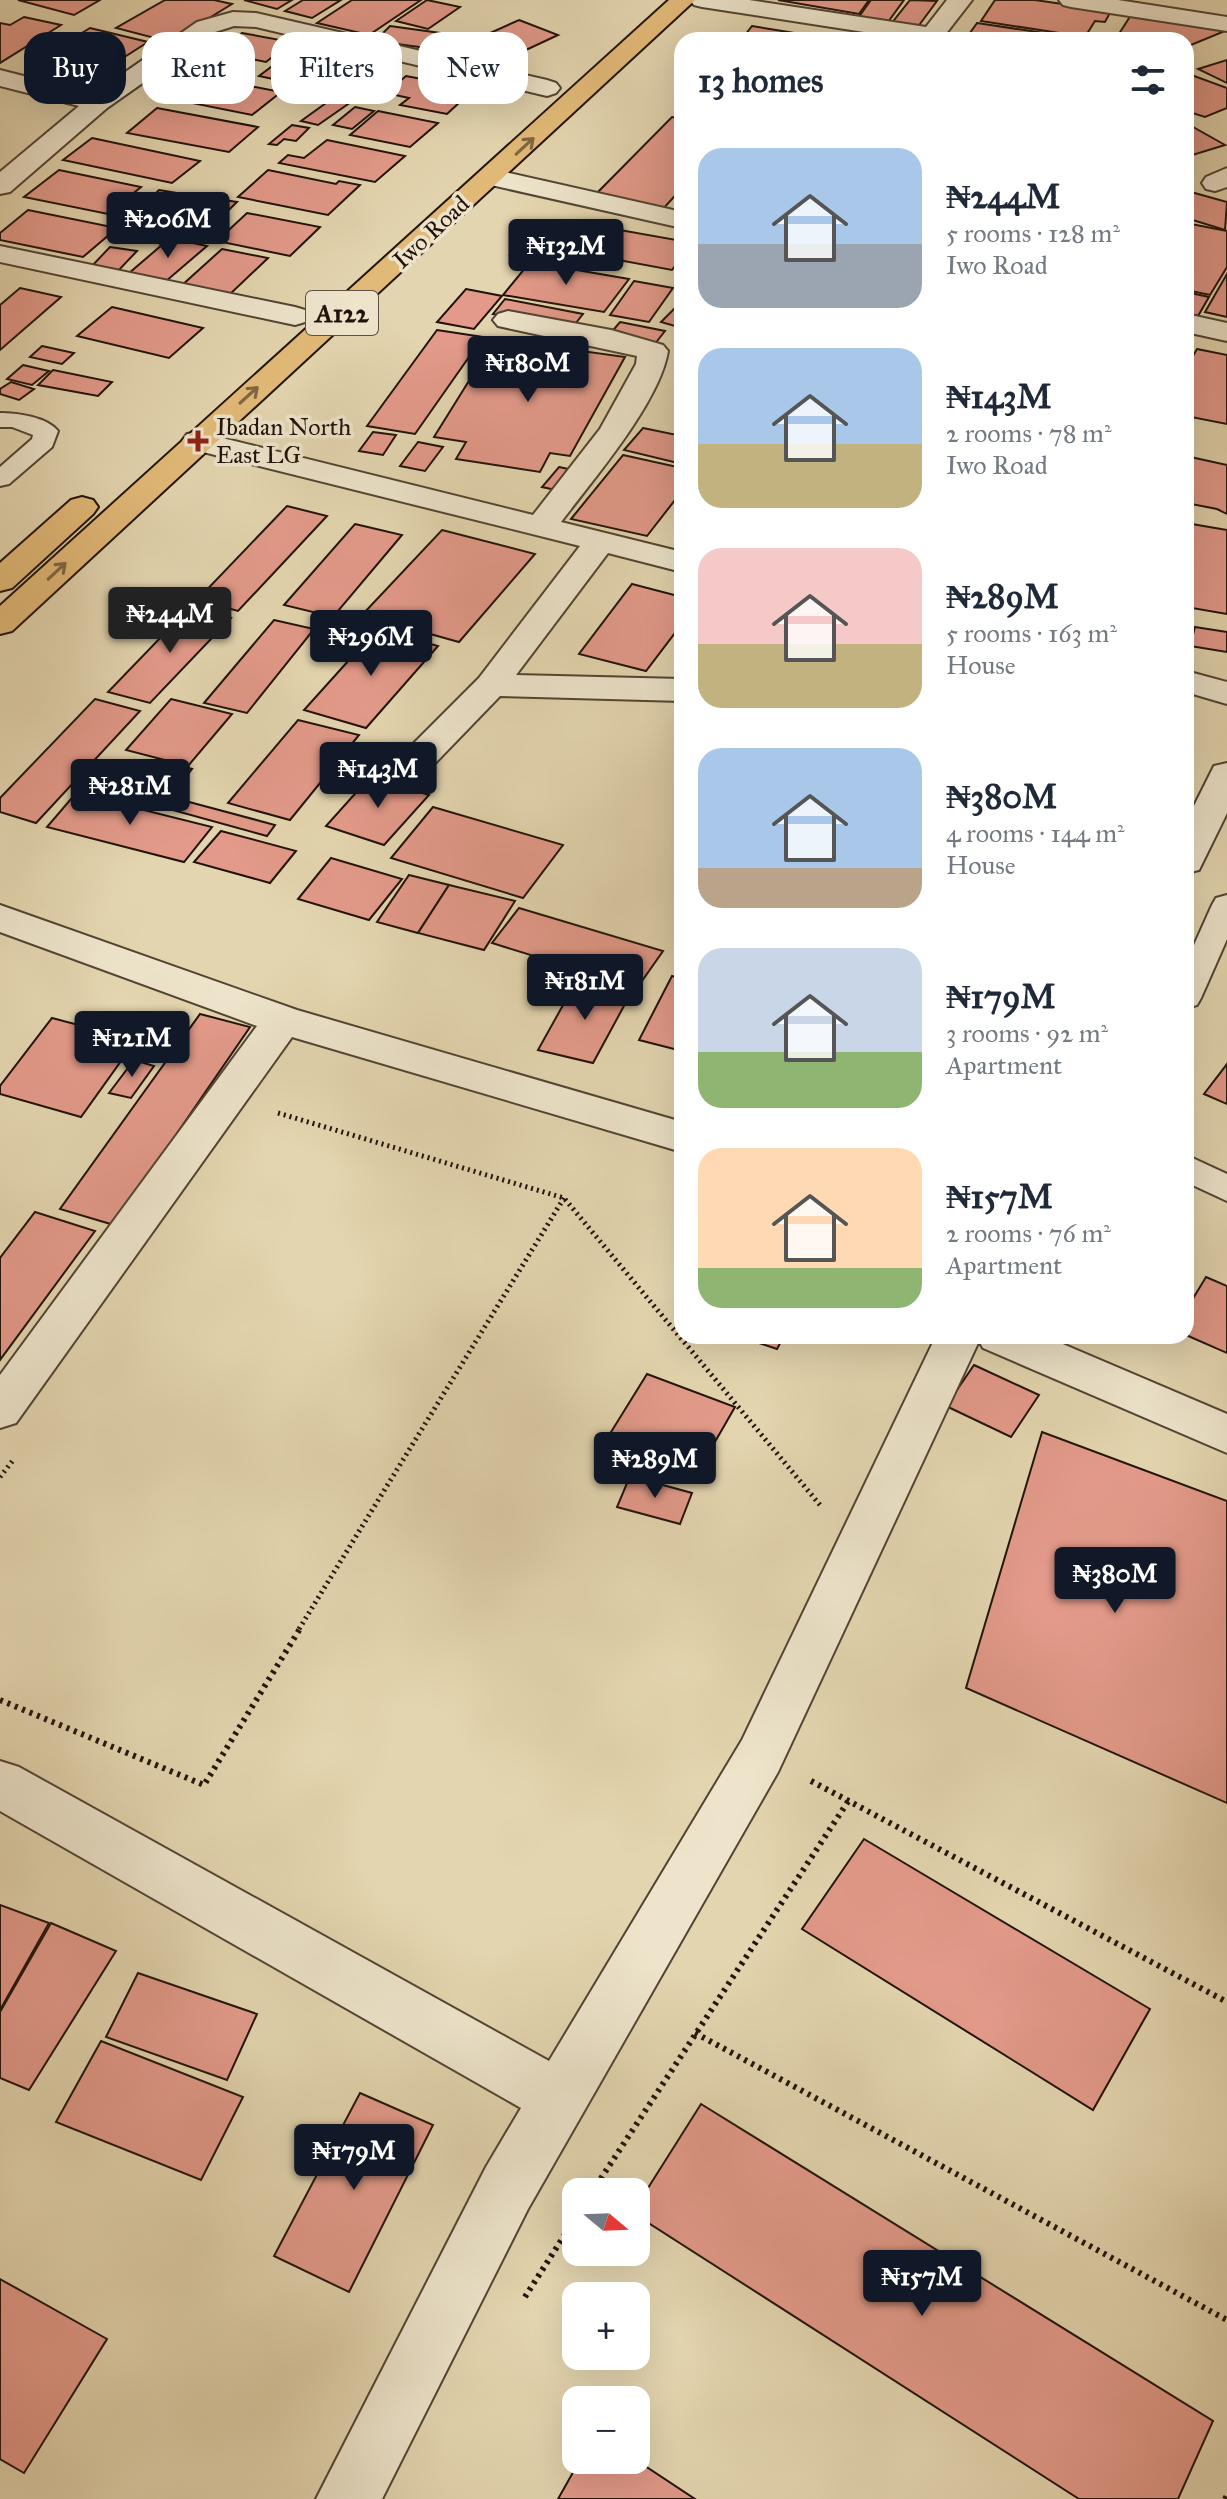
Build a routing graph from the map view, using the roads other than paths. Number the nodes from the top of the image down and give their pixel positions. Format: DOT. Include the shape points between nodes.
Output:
graph roads {
  1 [pos="683,0"];
  2 [pos="702,0"];
  3 [pos="960,0"];
  4 [pos="1071,0"];
  5 [pos="1227,24"];
  6 [pos="893,32"];
  7 [pos="934,32"];
  8 [pos="568,68"];
  9 [pos="0,78"];
  10 [pos="126,83"];
  11 [pos="24,84"];
  12 [pos="547,88"];
  13 [pos="97,104"];
  14 [pos="466,161"];
  15 [pos="491,177"];
  16 [pos="0,186"];
  17 [pos="674,218"];
  18 [pos="0,254"];
  19 [pos="317,296"];
  20 [pos="295,316"];
  21 [pos="508,320"];
  22 [pos="1194,325"];
  23 [pos="1227,332"];
  24 [pos="271,337"];
  25 [pos="0,420"];
  26 [pos="198,441"];
  27 [pos="0,479"];
  28 [pos="106,486"];
  29 [pos="542,525"];
  30 [pos="599,543"];
  31 [pos="674,560"];
  32 [pos="0,581"];
  33 [pos="0,624"];
  34 [pos="1194,683"];
  35 [pos="491,685"];
  36 [pos="674,690"];
  37 [pos="1227,693"];
  38 [pos="402,776"];
  39 [pos="1223,793"];
  40 [pos="1194,846"];
  41 [pos="1227,905"];
  42 [pos="0,918"];
  43 [pos="1194,980"];
  44 [pos="283,1020"];
  45 [pos="674,1135"];
  46 [pos="1194,1171"];
  47 [pos="1227,1189"];
  48 [pos="955,1344"];
  49 [pos="1018,1344"];
  50 [pos="0,1410"];
  51 [pos="1227,1434"];
  52 [pos="0,1784"];
  53 [pos="559,2098"];
  54 [pos="348,2499"];
  15 -- 1 [label="highway, Iwo Road / A122, one-way"];
  2 -- 6 [label="street"];
  3 -- 7 [label="street"];
  4 -- 5 [label="street"];
  8 -- 12 [label="highway, Iwo Road"];
  9 -- 11 [label="street"];
  10 -- 12 [label="street" via="206,27 233,19"];
  12 -- 14 [label="highway, Iwo Road"];
  13 -- 16 [label="street"];
  15 -- 17 [label="street"];
  26 -- 15 [label="highway, Iwo Road / A122, one-way"];
  18 -- 20 [label="street"];
  19 -- 20 [label="highway, A122"];
  20 -- 24 [label="highway, A122"];
  21 -- 29 [label="street" via="653,351 614,432"];
  22 -- 23 [label="street"];
  25 -- 27 [label="lane" via="46,431 44,442"];
  26 -- 29 [label="street"];
  33 -- 26 [label="highway, Iwo Road / A122, one-way"];
  28 -- 32 [label="highway"];
  29 -- 30 [label="street"];
  30 -- 31 [label="street"];
  30 -- 35 [label="street"];
  34 -- 37 [label="street"];
  35 -- 36 [label="street"];
  35 -- 38 [label="street"];
  39 -- 40 [label="street"];
  41 -- 43 [label="lane"];
  42 -- 44 [label="street"];
  44 -- 45 [label="street"];
  44 -- 50 [label="street"];
  46 -- 47 [label="lane"];
  48 -- 53 [label="street" via="760,1756"];
  49 -- 51 [label="street"];
  52 -- 53 [label="street"];
  53 -- 54 [label="street" via="507,2188"];
}
